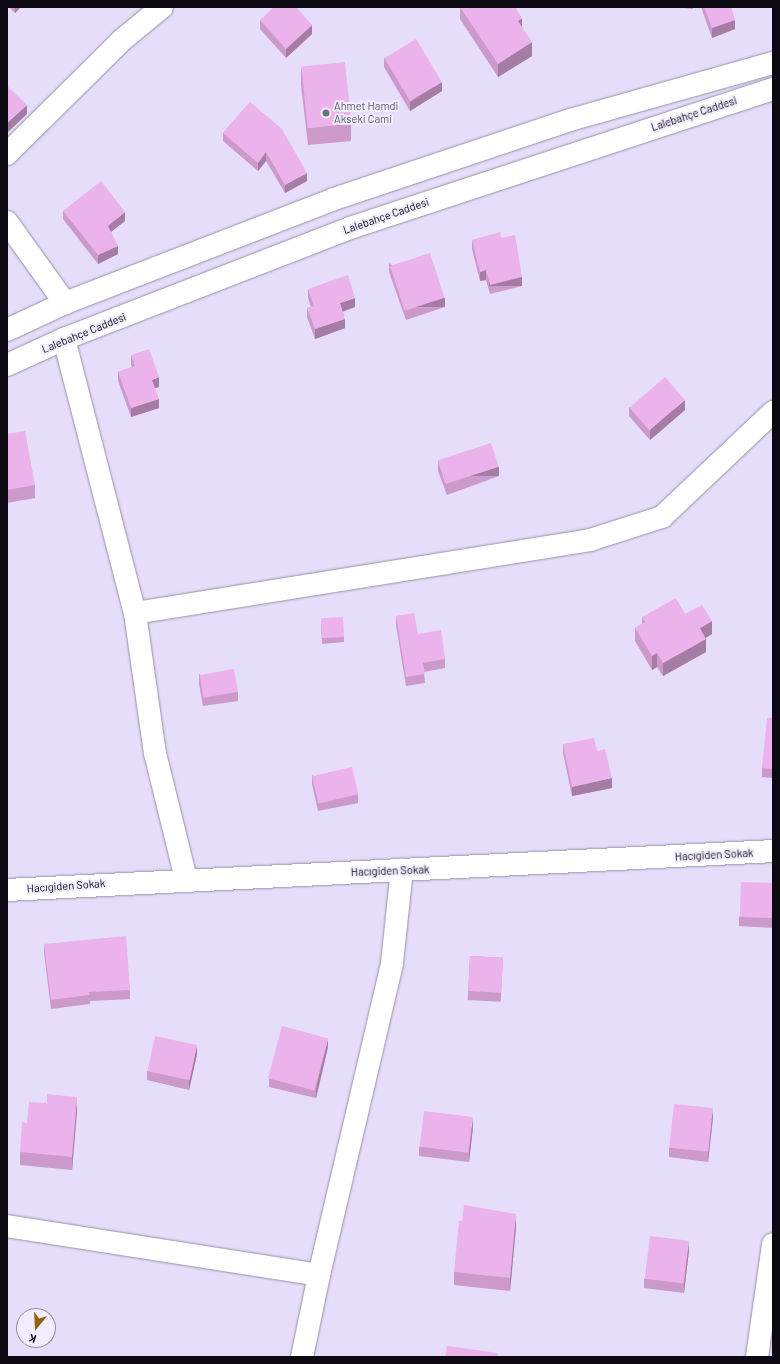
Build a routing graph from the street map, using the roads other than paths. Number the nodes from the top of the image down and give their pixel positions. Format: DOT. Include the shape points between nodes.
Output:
graph roads {
  1 [pos="162,7"];
  2 [pos="773,63"];
  3 [pos="773,89"];
  4 [pos="7,154"];
  5 [pos="7,222"];
  6 [pos="65,303"];
  7 [pos="7,330"];
  8 [pos="64,339"];
  9 [pos="7,365"];
  10 [pos="773,412"];
  11 [pos="135,613"];
  12 [pos="773,851"];
  13 [pos="402,870"];
  14 [pos="186,879"];
  15 [pos="7,890"];
  16 [pos="7,1226"];
  17 [pos="773,1244"];
  18 [pos="318,1275"];
  19 [pos="302,1357"];
  20 [pos="757,1357"];
  1 -- 4 [label="street" via="122,40"];
  2 -- 6 [label="street" via="570,120 334,199"];
  3 -- 8 [label="street, Lalebahçe Caddesi" via="350,228"];
  5 -- 6 [label="street"];
  6 -- 7 [label="street"];
  8 -- 9 [label="street, Lalebahçe Caddesi"];
  8 -- 11 [label="street"];
  10 -- 11 [label="street" via="662,517 619,531 590,540"];
  11 -- 14 [label="street" via="155,753"];
  12 -- 13 [label="street, Hacıgiden Sokak"];
  13 -- 14 [label="street, Hacıgiden Sokak"];
  13 -- 18 [label="street" via="392,964"];
  14 -- 15 [label="street, Hacıgiden Sokak"];
  16 -- 18 [label="street"];
  17 -- 20 [label="street"];
  18 -- 19 [label="street"];
}
